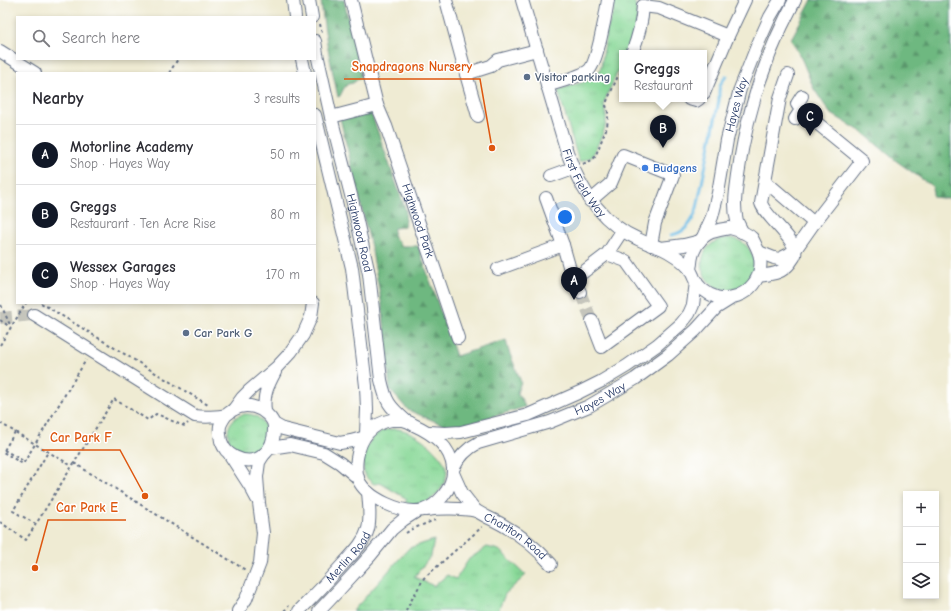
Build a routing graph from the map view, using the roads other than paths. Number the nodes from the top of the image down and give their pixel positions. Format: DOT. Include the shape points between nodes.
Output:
graph roads {
  1 [pos="293,0"];
  2 [pos="309,0"];
  3 [pos="351,0"];
  4 [pos="446,0"];
  5 [pos="522,0"];
  6 [pos="608,0"];
  7 [pos="744,0"];
  8 [pos="780,0"];
  9 [pos="795,0"];
  10 [pos="641,3"];
  11 [pos="295,16"];
  12 [pos="312,16"];
  13 [pos="728,36"];
  14 [pos="316,48"];
  15 [pos="537,50"];
  16 [pos="633,50"];
  17 [pos="0,51"];
  18 [pos="302,60"];
  19 [pos="33,72"];
  20 [pos="305,72"];
  21 [pos="466,74"];
  22 [pos="788,75"];
  23 [pos="547,86"];
  24 [pos="707,87"];
  25 [pos="802,96"];
  26 [pos="378,105"];
  27 [pos="478,116"];
  28 [pos="331,117"];
  29 [pos="316,119"];
  30 [pos="573,168"];
  31 [pos="551,176"];
  32 [pos="765,181"];
  33 [pos="546,198"];
  34 [pos="590,201"];
  35 [pos="814,223"];
  36 [pos="622,231"];
  37 [pos="742,232"];
  38 [pos="702,239"];
  39 [pos="563,245"];
  40 [pos="656,246"];
  41 [pos="795,250"];
  42 [pos="759,252"];
  43 [pos="606,254"];
  44 [pos="498,269"];
  45 [pos="690,270"];
  46 [pos="759,276"];
  47 [pos="573,280"];
  48 [pos="696,282"];
  49 [pos="580,292"];
  50 [pos="732,298"];
  51 [pos="313,304"];
  52 [pos="34,315"];
  53 [pos="592,321"];
  54 [pos="458,338"];
  55 [pos="277,367"];
  56 [pos="230,412"];
  57 [pos="265,412"];
  58 [pos="405,420"];
  59 [pos="274,424"];
  60 [pos="429,432"];
  61 [pos="364,436"];
  62 [pos="267,451"];
  63 [pos="229,454"];
  64 [pos="453,471"];
  65 [pos="358,478"];
  66 [pos="368,492"];
  67 [pos="259,503"];
  68 [pos="421,511"];
  69 [pos="476,511"];
  70 [pos="551,564"];
  71 [pos="294,608"];
  72 [pos="238,611"];
  73 [pos="319,611"];
  1 -- 11 [label="street"];
  2 -- 12 [label="street"];
  3 -- 26 [label="street, Highwood Park"];
  4 -- 21 [label="street"];
  5 -- 15 [label="street, First Field Way"];
  6 -- 23 [label="street" via="590,70"];
  7 -- 13 [label="street"];
  8 -- 38 [label="street, Hayes Way" via="770,17 740,89 712,217"];
  9 -- 37 [label="street, Hayes Way" via="765,66 750,114 736,191 737,222"];
  10 -- 13 [label="street" via="660,8"];
  10 -- 16 [label="street" via="642,24"];
  13 -- 24 [label="street"];
  14 -- 28 [label="street, Highwood Road"];
  15 -- 21 [label="street" via="498,60 491,66"];
  15 -- 23 [label="street, First Field Way"];
  17 -- 19 [label="street"];
  18 -- 20 [label="street"];
  21 -- 27 [label="street"];
  22 -- 32 [label="street" via="780,98"];
  23 -- 30 [label="street, First Field Way"];
  25 -- 35 [label="street" via="797,104 798,115 862,160"];
  26 -- 28 [label="street"];
  26 -- 54 [label="street, Highwood Park"];
  28 -- 58 [label="street, Highwood Road" via="369,274 385,396 388,404"];
  29 -- 61 [label="street, Highwood Road" via="352,268 364,357 367,409"];
  30 -- 31 [label="street"];
  30 -- 34 [label="street, First Field Way"];
  32 -- 35 [label="street"];
  32 -- 41 [label="street" via="762,206 788,237"];
  33 -- 39 [label="street"];
  34 -- 36 [label="street, First Field Way"];
  34 -- 40 [label="street" via="611,183 623,155 673,175 656,223"];
  35 -- 41 [label="street"];
  36 -- 40 [label="street, First Field Way"];
  36 -- 43 [label="street"];
  37 -- 38 [label="street" via="730,228 718,230 710,232"];
  37 -- 42 [label="street" via="752,238"];
  38 -- 40 [label="street" via="684,245"];
  38 -- 45 [label="street" via="696,246"];
  39 -- 44 [label="street"];
  39 -- 47 [label="street"];
  40 -- 45 [label="street, First Field Way" via="680,260"];
  41 -- 42 [label="street" via="779,259"];
  41 -- 46 [label="street" via="795,256 784,268"];
  42 -- 46 [label="street"];
  43 -- 47 [label="street"];
  43 -- 53 [label="street" via="626,261 658,306 602,347"];
  45 -- 48 [label="street"];
  46 -- 50 [label="street" via="752,286"];
  47 -- 49 [label="street"];
  48 -- 50 [label="street" via="710,295"];
  48 -- 60 [label="street, Hayes Way" via="693,305 681,324 658,345 602,381 528,415 461,432"];
  50 -- 64 [label="street, Hayes Way" via="716,308 668,355 634,379 588,406 550,422 472,446 460,457"];
  51 -- 55 [label="street" via="311,317 303,335"];
  52 -- 56 [label="street" via="195,416 205,417"];
  55 -- 56 [label="street" via="250,390"];
  55 -- 57 [label="street" via="267,387"];
  56 -- 57 [label="street" via="244,406"];
  56 -- 63 [label="street" via="220,426 219,436 223,448"];
  57 -- 59 [label="street"];
  58 -- 60 [label="street"];
  58 -- 61 [label="street" via="385,421"];
  59 -- 61 [label="street" via="282,429 340,443"];
  59 -- 62 [label="street" via="274,438"];
  60 -- 64 [label="street" via="447,451"];
  61 -- 65 [label="street" via="356,464"];
  62 -- 63 [label="street" via="248,461"];
  62 -- 65 [label="street" via="290,445 324,453"];
  62 -- 67 [label="street" via="259,462"];
  63 -- 67 [label="street"];
  64 -- 68 [label="street" via="446,493 434,505"];
  64 -- 69 [label="street, Charlton Road" via="462,493"];
  65 -- 66 [label="street"];
  66 -- 68 [label="street" via="394,507"];
  66 -- 71 [label="street, Merlin Road" via="370,517 365,536 359,546 326,584"];
  67 -- 72 [label="street" via="263,533 260,563 246,599"];
  68 -- 69 [label="street, Charlton Road"];
  68 -- 73 [label="street, Merlin Road" via="392,529"];
  69 -- 70 [label="street, Charlton Road" via="529,542"];
}
